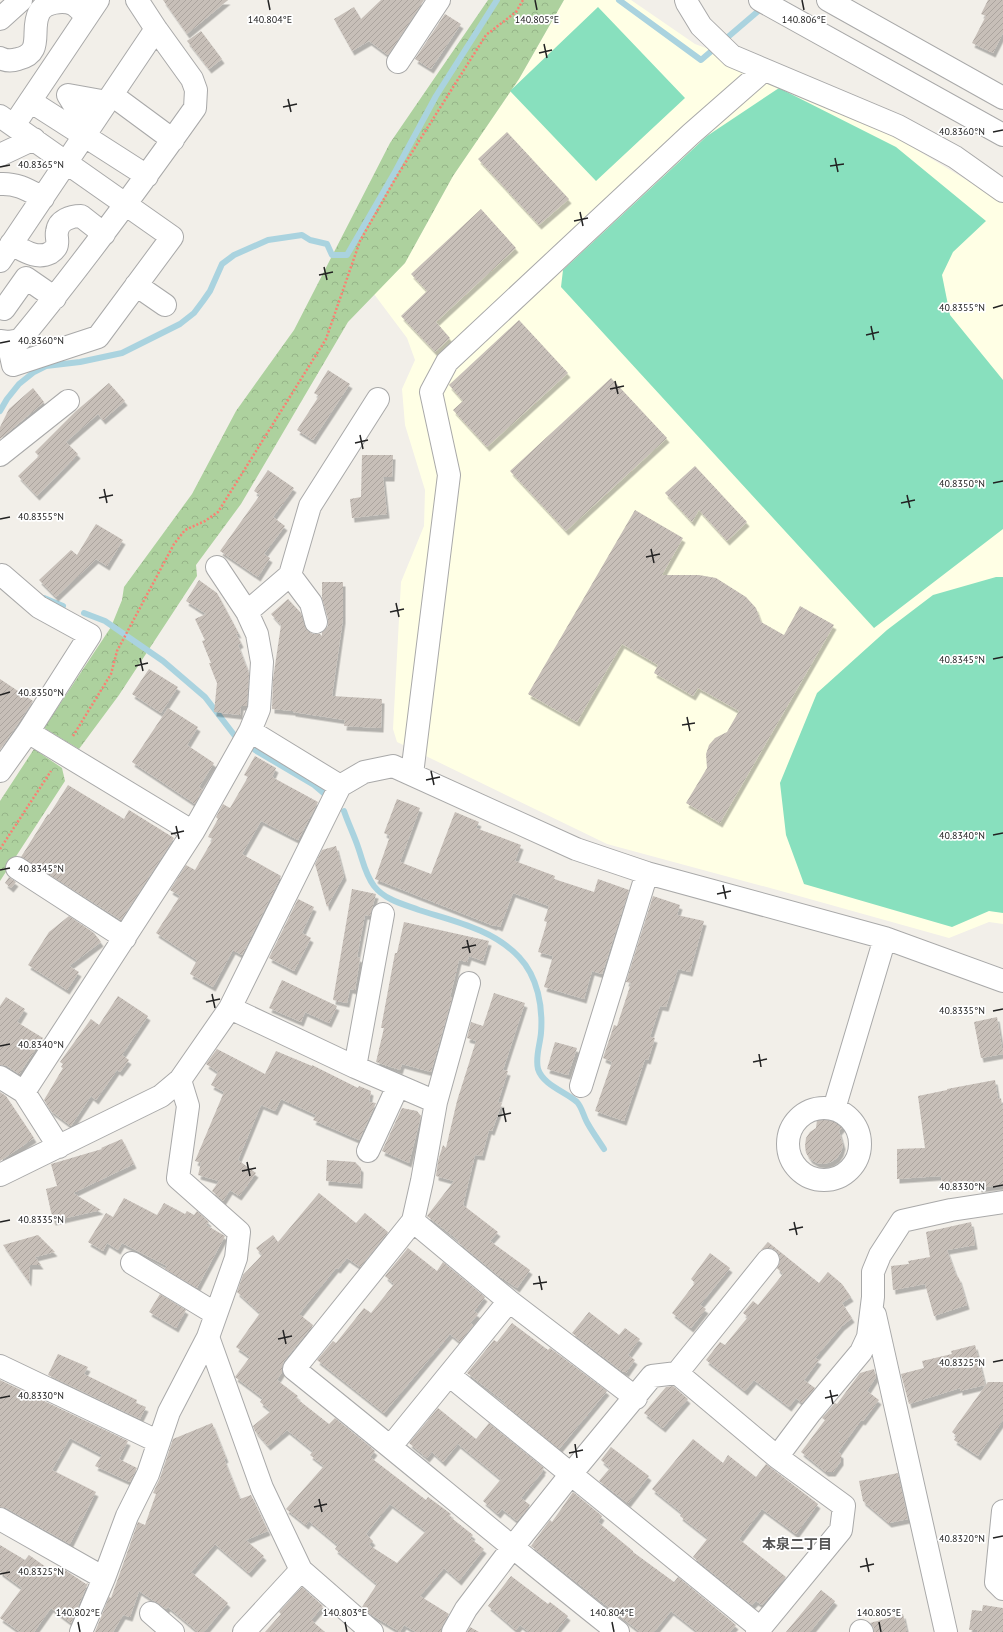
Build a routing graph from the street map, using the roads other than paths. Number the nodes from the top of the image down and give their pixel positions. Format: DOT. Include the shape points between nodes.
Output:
graph roads {
  1 [pos="21,0"];
  2 [pos="137,0"];
  3 [pos="439,0"];
  4 [pos="686,0"];
  5 [pos="760,0"];
  6 [pos="828,0"];
  7 [pos="93,8"];
  8 [pos="0,19"];
  9 [pos="156,29"];
  10 [pos="0,58"];
  11 [pos="398,62"];
  12 [pos="764,70"];
  13 [pos="1003,98"];
  14 [pos="110,99"];
  15 [pos="30,101"];
  16 [pos="7,120"];
  17 [pos="87,133"];
  18 [pos="1003,134"];
  19 [pos="34,140"];
  20 [pos="173,140"];
  21 [pos="0,155"];
  22 [pos="67,163"];
  23 [pos="147,176"];
  24 [pos="0,184"];
  25 [pos="1003,191"];
  26 [pos="43,198"];
  27 [pos="126,205"];
  28 [pos="104,234"];
  29 [pos="6,252"];
  30 [pos="136,285"];
  31 [pos="55,298"];
  32 [pos="165,305"];
  33 [pos="0,307"];
  34 [pos="4,342"];
  35 [pos="6,370"];
  36 [pos="378,399"];
  37 [pos="68,401"];
  38 [pos="0,455"];
  39 [pos="217,566"];
  40 [pos="290,575"];
  41 [pos="0,577"];
  42 [pos="247,612"];
  43 [pos="316,622"];
  44 [pos="250,731"];
  45 [pos="28,732"];
  46 [pos="0,771"];
  47 [pos="412,774"];
  48 [pos="340,786"];
  49 [pos="193,832"];
  50 [pos="17,868"];
  51 [pos="647,873"];
  52 [pos="383,914"];
  53 [pos="125,938"];
  54 [pos="885,938"];
  55 [pos="1003,981"];
  56 [pos="469,983"];
  57 [pos="230,1008"];
  58 [pos="355,1067"];
  59 [pos="0,1077"];
  60 [pos="180,1080"];
  61 [pos="398,1086"];
  62 [pos="581,1086"];
  63 [pos="24,1092"];
  64 [pos="436,1102"];
  65 [pos="834,1109"];
  66 [pos="58,1147"];
  67 [pos="368,1150"];
  68 [pos="0,1175"];
  69 [pos="1003,1202"];
  70 [pos="413,1221"];
  71 [pos="768,1260"];
  72 [pos="132,1263"];
  73 [pos="509,1301"];
  74 [pos="872,1303"];
  75 [pos="216,1314"];
  76 [pos="208,1337"];
  77 [pos="0,1366"];
  78 [pos="677,1373"];
  79 [pos="449,1375"];
  80 [pos="636,1398"];
  81 [pos="160,1442"];
  82 [pos="391,1446"];
  83 [pos="777,1457"];
  84 [pos="571,1474"];
  85 [pos="1003,1511"];
  86 [pos="0,1519"];
  87 [pos="512,1548"];
  88 [pos="301,1570"];
  89 [pos="104,1578"];
  90 [pos="1003,1589"];
  91 [pos="151,1613"];
  92 [pos="758,1630"];
  93 [pos="81,1632"];
  94 [pos="173,1632"];
  95 [pos="244,1632"];
  96 [pos="372,1632"];
  97 [pos="453,1632"];
  98 [pos="618,1632"];
  99 [pos="946,1632"];
  1 -- 8 [label="street"];
  2 -- 9 [label="street"];
  3 -- 11 [label="street"];
  4 -- 12 [label="street" via="701,26 732,56"];
  5 -- 18 [label="street"];
  6 -- 13 [label="street"];
  7 -- 10 [label="street" via="55,2 43,7 38,13 32,52 24,58 15,60"];
  7 -- 15 [label="street"];
  9 -- 14 [label="street"];
  9 -- 20 [label="street" via="192,79 196,90 195,108"];
  12 -- 25 [label="street" via="898,126 955,157"];
  12 -- 47 [label="street" via="691,134 447,362 431,392 449,475"];
  14 -- 17 [label="street"];
  14 -- 17 [label="street" via="68,95"];
  14 -- 20 [label="street"];
  15 -- 16 [label="street"];
  15 -- 17 [label="street"];
  16 -- 19 [label="street"];
  17 -- 22 [label="street"];
  17 -- 23 [label="street" via="117,149"];
  19 -- 21 [label="street"];
  19 -- 22 [label="street"];
  20 -- 23 [label="street"];
  22 -- 26 [label="street"];
  22 -- 27 [label="street"];
  23 -- 27 [label="street"];
  24 -- 26 [label="street" via="21,186"];
  26 -- 29 [label="street"];
  27 -- 28 [label="street"];
  27 -- 30 [label="street" via="172,237"];
  28 -- 29 [label="street" via="81,216 74,216 60,224 57,230 57,245 46,255"];
  28 -- 31 [label="street"];
  30 -- 32 [label="street"];
  30 -- 35 [label="street" via="98,337"];
  31 -- 33 [label="street" via="26,278 4,309"];
  31 -- 34 [label="street" via="20,340"];
  34 -- 35 [label="street"];
  36 -- 40 [label="street" via="310,506"];
  37 -- 38 [label="street"];
  39 -- 42 [label="street"];
  40 -- 42 [label="street"];
  40 -- 43 [label="street" via="312,603"];
  41 -- 45 [label="street" via="2,575 39,607 90,635"];
  42 -- 44 [label="street" via="257,634 262,662 259,709"];
  44 -- 48 [label="street"];
  44 -- 49 [label="street"];
  45 -- 46 [label="street"];
  45 -- 49 [label="street"];
  47 -- 48 [label="street" via="393,766 364,772"];
  47 -- 51 [label="street" via="576,849"];
  48 -- 57 [label="street"];
  49 -- 53 [label="street"];
  50 -- 53 [label="street"];
  51 -- 54 [label="street"];
  51 -- 62 [label="street"];
  52 -- 58 [label="street"];
  53 -- 63 [label="street"];
  54 -- 55 [label="street"];
  54 -- 65 [label="street"];
  56 -- 64 [label="street"];
  57 -- 58 [label="street"];
  57 -- 60 [label="street"];
  58 -- 61 [label="street"];
  59 -- 63 [label="street"];
  60 -- 66 [label="street" via="161,1096"];
  60 -- 75 [label="street" via="188,1106 178,1178 240,1232 236,1258"];
  61 -- 64 [label="street"];
  61 -- 67 [label="street"];
  63 -- 66 [label="street"];
  64 -- 70 [label="street"];
  66 -- 68 [label="street"];
  69 -- 74 [label="street" via="902,1221 880,1255 873,1272"];
  70 -- 73 [label="street"];
  70 -- 82 [label="street" via="294,1369"];
  71 -- 78 [label="street"];
  72 -- 75 [label="street"];
  73 -- 79 [label="street"];
  73 -- 80 [label="street"];
  74 -- 83 [label="street" via="868,1337 861,1352"];
  74 -- 99 [label="street"];
  75 -- 76 [label="street"];
  76 -- 81 [label="street" via="169,1412"];
  76 -- 88 [label="street" via="262,1488"];
  77 -- 81 [label="street"];
  78 -- 80 [label="street" via="652,1376"];
  78 -- 83 [label="street"];
  79 -- 82 [label="street"];
  79 -- 84 [label="street"];
  80 -- 84 [label="street"];
  81 -- 89 [label="street" via="148,1474 127,1516"];
  82 -- 87 [label="street"];
  83 -- 92 [label="street" via="844,1506 841,1530"];
  84 -- 87 [label="street"];
  84 -- 92 [label="street"];
  85 -- 90 [label="street" via="996,1582"];
  86 -- 89 [label="street"];
  87 -- 97 [label="street" via="466,1609"];
  87 -- 98 [label="street"];
  88 -- 95 [label="street"];
  88 -- 96 [label="street"];
  89 -- 93 [label="street"];
  91 -- 94 [label="street"];
}
